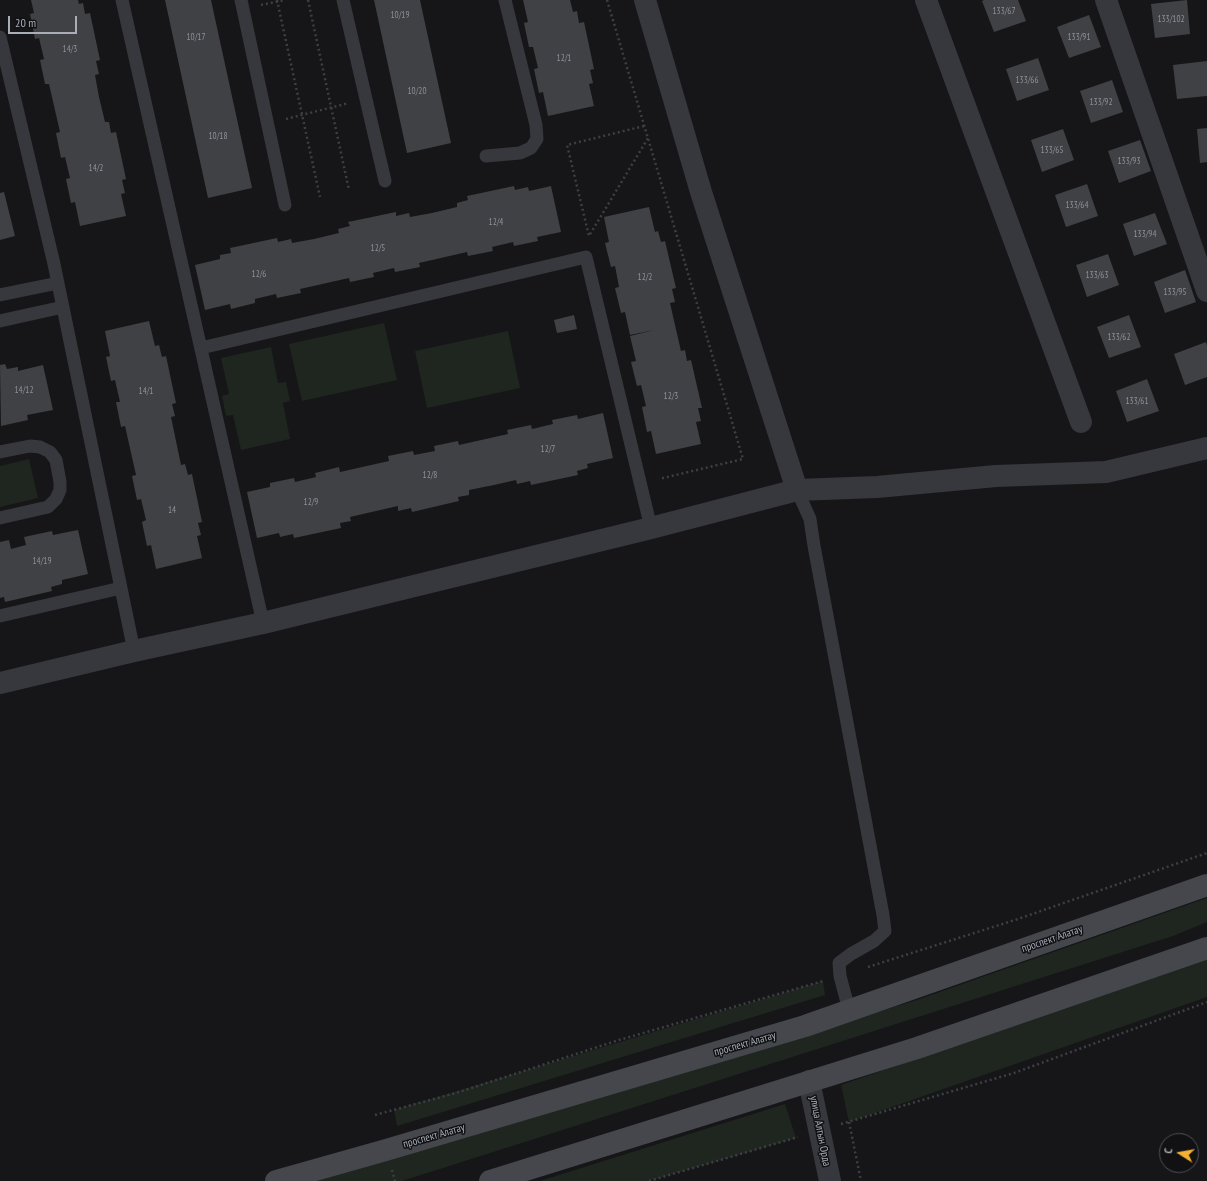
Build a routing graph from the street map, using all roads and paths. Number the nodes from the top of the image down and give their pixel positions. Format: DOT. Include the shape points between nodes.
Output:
graph roads {
  1 [pos="122,0"];
  2 [pos="285,0"];
  3 [pos="308,0"];
  4 [pos="344,0"];
  5 [pos="505,0"];
  6 [pos="607,0"];
  7 [pos="645,0"];
  8 [pos="926,0"];
  9 [pos="1106,0"];
  10 [pos="277,1"];
  11 [pos="242,4"];
  12 [pos="0,37"];
  13 [pos="366,99"];
  14 [pos="331,107"];
  15 [pos="302,115"];
  16 [pos="268,124"];
  17 [pos="644,126"];
  18 [pos="648,138"];
  19 [pos="486,156"];
  20 [pos="385,181"];
  21 [pos="349,190"];
  22 [pos="320,196"];
  23 [pos="285,205"];
  24 [pos="58,283"];
  25 [pos="1207,291"];
  26 [pos="0,295"];
  27 [pos="63,307"];
  28 [pos="0,321"];
  29 [pos="201,348"];
  30 [pos="1081,422"];
  31 [pos="1207,448"];
  32 [pos="0,452"];
  33 [pos="640,483"];
  34 [pos="797,490"];
  35 [pos="0,518"];
  36 [pos="651,528"];
  37 [pos="121,588"];
  38 [pos="0,616"];
  39 [pos="264,623"];
  40 [pos="134,651"];
  41 [pos="0,683"];
  42 [pos="1207,853"];
  43 [pos="1207,885"];
  44 [pos="1207,948"];
  45 [pos="840,976"];
  46 [pos="1207,1002"];
  47 [pos="849,1010"];
  48 [pos="809,1081"];
  49 [pos="375,1115"];
  50 [pos="849,1122"];
  51 [pos="819,1130"];
  52 [pos="276,1181"];
  53 [pos="490,1181"];
  54 [pos="649,1181"];
  55 [pos="830,1181"];
  56 [pos="861,1181"];
  1 -- 29 [label="lane"];
  2 -- 10 [label="path"];
  3 -- 14 [label="path"];
  4 -- 13 [label="lane"];
  5 -- 19 [label="lane" via="537,139 531,148 520,153"];
  6 -- 17 [label="path"];
  7 -- 34 [label="street" via="701,192"];
  8 -- 30 [label="street"];
  9 -- 25 [label="street"];
  10 -- 11 [label="path"];
  10 -- 15 [label="path"];
  11 -- 16 [label="lane"];
  12 -- 24 [label="lane"];
  13 -- 14 [label="path"];
  13 -- 20 [label="lane"];
  14 -- 15 [label="path"];
  14 -- 21 [label="path"];
  15 -- 16 [label="path"];
  15 -- 22 [label="path"];
  16 -- 23 [label="lane"];
  17 -- 18 [label="path"];
  17 -- 18 [label="path" via="567,145 589,236"];
  18 -- 33 [label="path" via="743,459"];
  24 -- 26 [label="lane"];
  24 -- 27 [label="lane"];
  27 -- 28 [label="lane"];
  27 -- 37 [label="lane"];
  29 -- 33 [label="lane" via="586,256"];
  29 -- 39 [label="lane"];
  31 -- 34 [label="street" via="1106,472 996,476 877,487"];
  32 -- 35 [label="lane" via="30,446 40,447 50,452 56,460 60,482 56,499 48,507"];
  33 -- 36 [label="lane"];
  34 -- 36 [label="street"];
  34 -- 45 [label="lane" via="810,519 885,931 874,942 839,963"];
  36 -- 39 [label="street"];
  37 -- 38 [label="lane"];
  37 -- 40 [label="lane"];
  39 -- 40 [label="street"];
  40 -- 41 [label="street"];
  42 -- 45 [label="path" via="1018,919"];
  43 -- 47 [label="main road, проспект Алатау"];
  44 -- 48 [label="main road" via="917,1048"];
  45 -- 47 [label="lane"];
  45 -- 49 [label="path" via="618,1040 456,1093"];
  46 -- 50 [label="path" via="1014,1073"];
  47 -- 52 [label="main road, проспект Алатау" via="797,1028"];
  48 -- 51 [label="street, улица Алтын Орда"];
  48 -- 53 [label="main road"];
  50 -- 51 [label="path"];
  50 -- 56 [label="path"];
  51 -- 54 [label="path"];
  51 -- 55 [label="street, улица Алтын Орда"];
}
